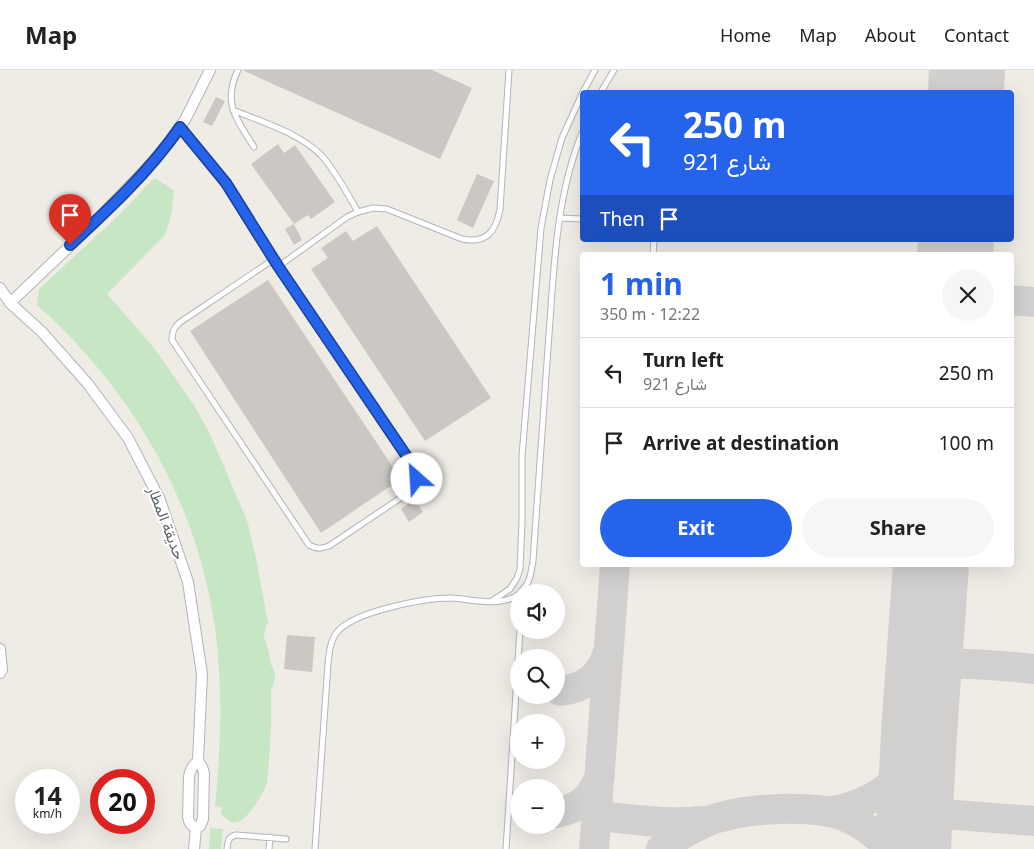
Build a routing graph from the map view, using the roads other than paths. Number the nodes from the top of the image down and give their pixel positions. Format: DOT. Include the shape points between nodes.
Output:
graph roads {
  1 [pos="210,70"];
  2 [pos="238,70"];
  3 [pos="509,70"];
  4 [pos="595,70"];
  5 [pos="614,70"];
  6 [pos="585,90"];
  7 [pos="602,90"];
  8 [pos="580,99"];
  9 [pos="233,110"];
  10 [pos="180,127"];
  11 [pos="580,139"];
  12 [pos="254,147"];
  13 [pos="358,212"];
  14 [pos="560,218"];
  15 [pos="580,220"];
  16 [pos="274,259"];
  17 [pos="278,266"];
  18 [pos="0,288"];
  19 [pos="5,302"];
  20 [pos="527,584"];
  21 [pos="510,598"];
  22 [pos="492,601"];
  23 [pos="519,639"];
  24 [pos="0,649"];
  25 [pos="0,673"];
  26 [pos="198,761"];
  27 [pos="196,828"];
  28 [pos="270,837"];
  29 [pos="286,838"];
  30 [pos="194,849"];
  31 [pos="227,849"];
  32 [pos="269,849"];
  33 [pos="315,849"];
  34 [pos="506,849"];
  1 -- 10 [label="street"];
  2 -- 9 [label="lane" via="233,84"];
  3 -- 13 [label="lane" via="500,209 496,225 488,236 470,241 462,239 387,209 372,208"];
  4 -- 6 [label="lane"];
  5 -- 7 [label="lane"];
  8 -- 22 [label="lane" via="562,138 541,228 522,456 520,569 510,588"];
  9 -- 12 [label="lane"];
  9 -- 13 [label="lane" via="308,144 322,156"];
  10 -- 16 [label="lane" via="226,183"];
  10 -- 19 [label="street" via="152,163 94,223"];
  11 -- 14 [label="lane" via="565,186"];
  13 -- 17 [label="lane"];
  14 -- 15 [label="lane"];
  14 -- 20 [label="lane" via="533,561"];
  16 -- 17 [label="lane"];
  16 -- 17 [label="lane" via="179,323 174,328 172,340 309,544 323,548 408,493 415,487 416,470"];
  18 -- 19 [label="street, حديقة المطار"];
  19 -- 26 [label="street, حديقة المطار" via="42,332 88,384 128,438 160,500 188,582 202,674"];
  21 -- 22 [label="lane"];
  22 -- 33 [label="lane" via="451,598 410,602 355,620 338,631 328,664"];
  23 -- 34 [label="lane"];
  24 -- 25 [label="street"];
  26 -- 27 [label="street, حديقة المطار" via="204,773 203,812 202,822"];
  26 -- 27 [label="street, حديقة المطار" via="193,765 189,778 188,817"];
  27 -- 30 [label="street, حديقة المطار"];
  28 -- 29 [label="lane"];
  28 -- 31 [label="lane" via="232,836"];
  28 -- 32 [label="lane"];
}
